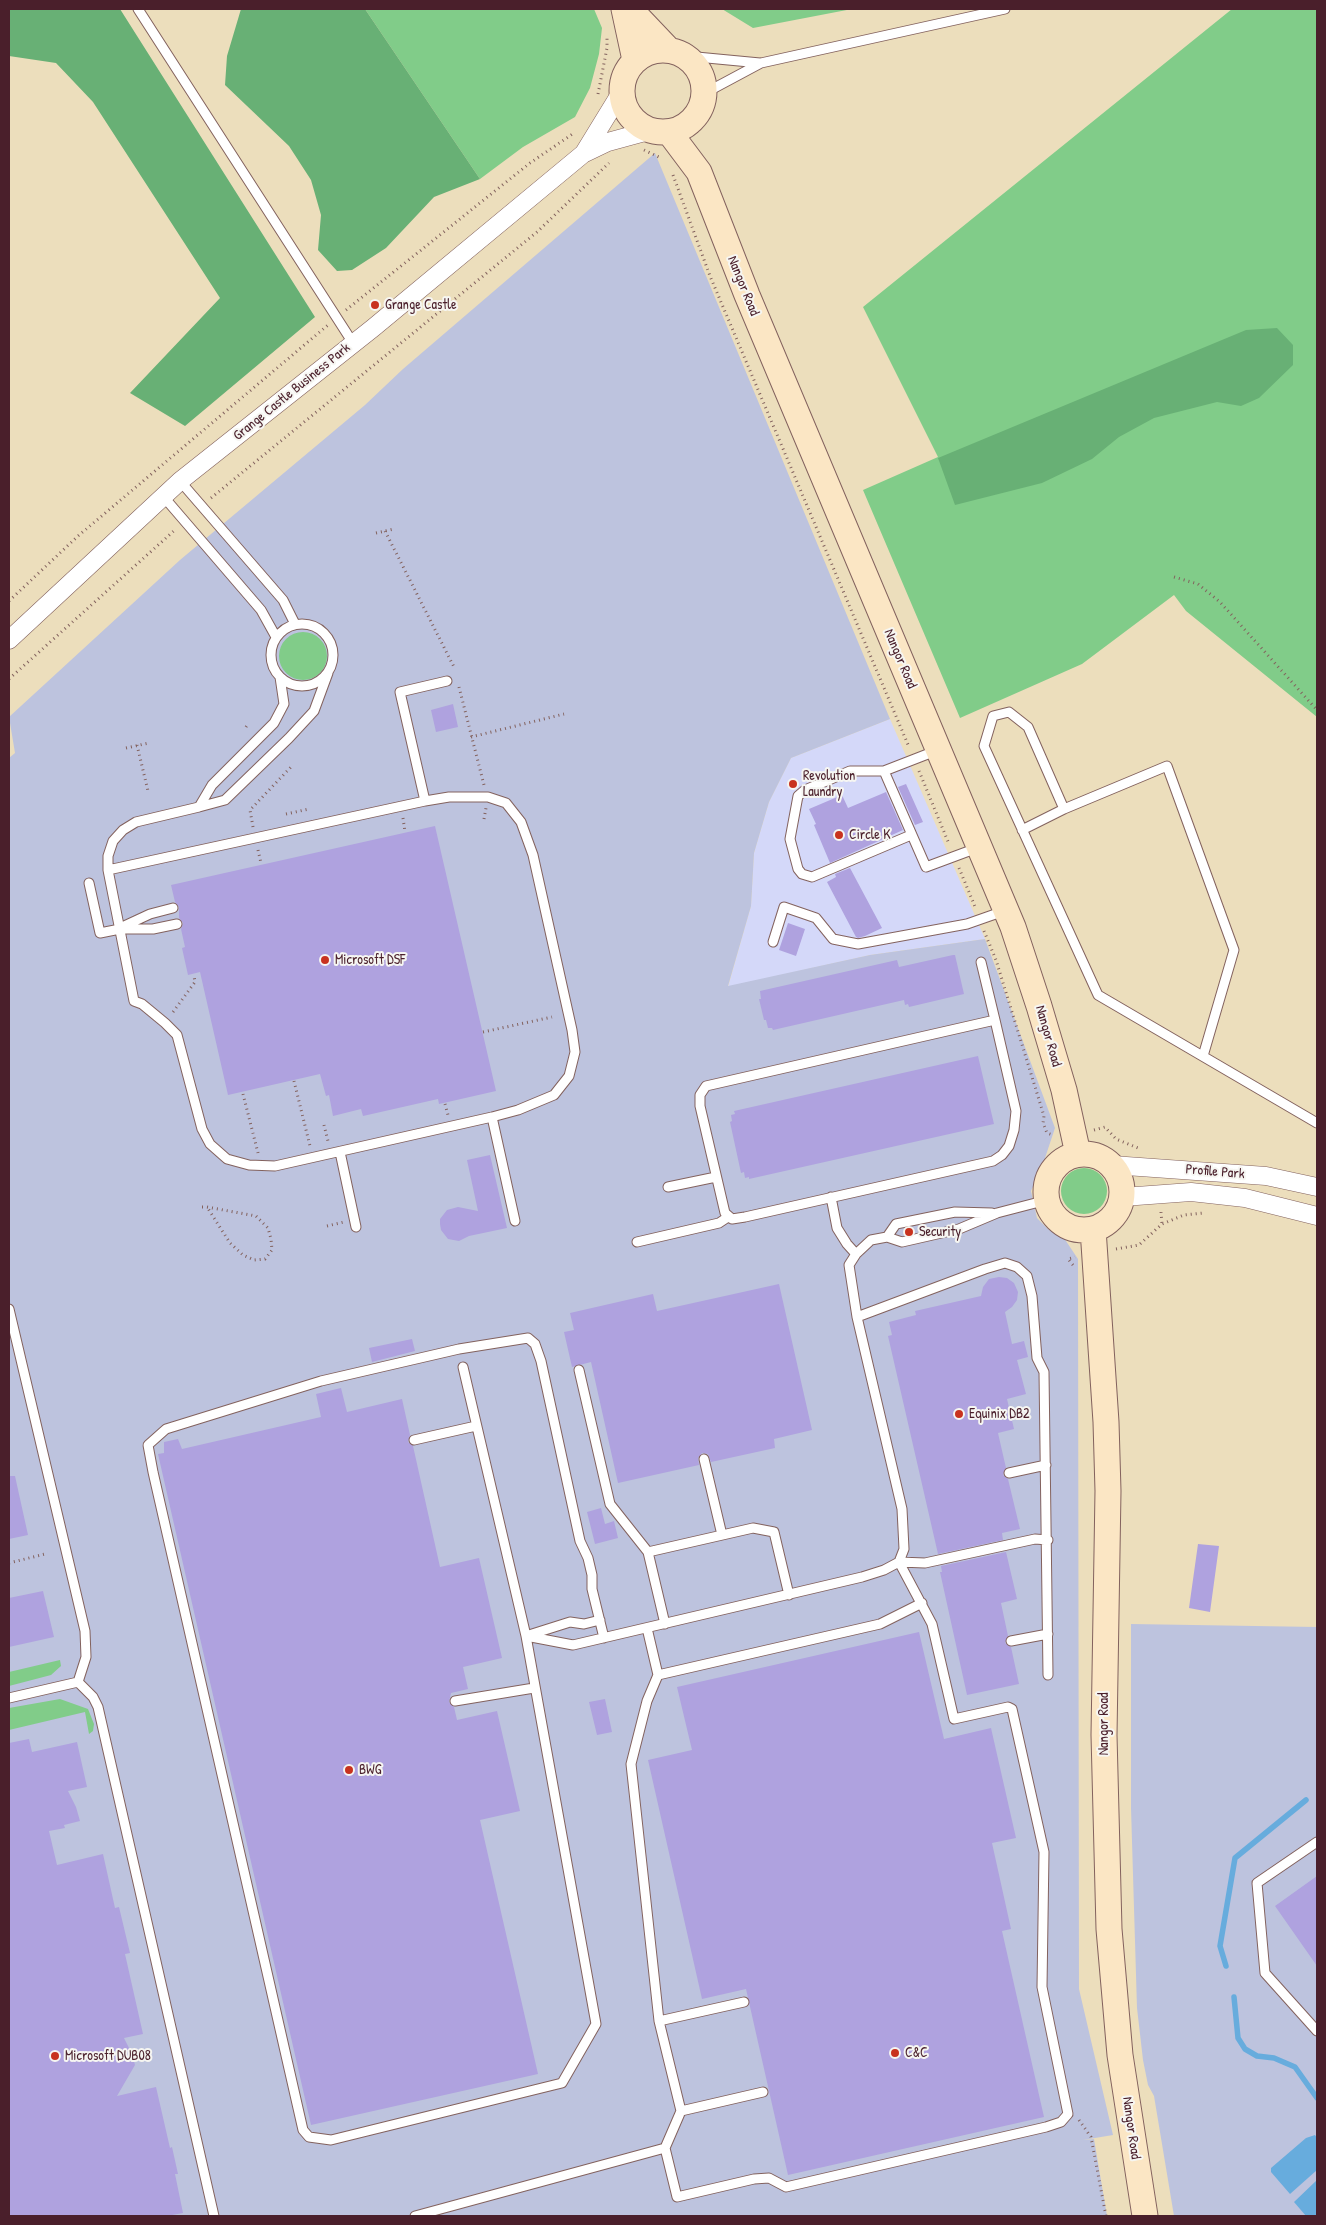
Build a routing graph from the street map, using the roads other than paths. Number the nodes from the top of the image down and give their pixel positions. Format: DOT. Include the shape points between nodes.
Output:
graph roads {
  1 [pos="138,9"];
  2 [pos="624,9"];
  3 [pos="630,9"];
  4 [pos="1005,9"];
  5 [pos="677,52"];
  6 [pos="635,60"];
  7 [pos="761,63"];
  8 [pos="622,91"];
  9 [pos="702,103"];
  10 [pos="653,137"];
  11 [pos="583,154"];
  12 [pos="699,172"];
  13 [pos="353,343"];
  14 [pos="180,481"];
  15 [pos="163,496"];
  16 [pos="295,624"];
  17 [pos="276,637"];
  18 [pos="9,640"];
  19 [pos="328,673"];
  20 [pos="280,677"];
  21 [pos="447,681"];
  22 [pos="939,750"];
  23 [pos="884,771"];
  24 [pos="425,800"];
  25 [pos="199,807"];
  26 [pos="1064,809"];
  27 [pos="1022,830"];
  28 [pos="911,835"];
  29 [pos="980,847"];
  30 [pos="108,870"];
  31 [pos="89,883"];
  32 [pos="173,908"];
  33 [pos="1006,910"];
  34 [pos="176,924"];
  35 [pos="120,929"];
  36 [pos="773,942"];
  37 [pos="981,962"];
  38 [pos="994,1020"];
  39 [pos="1203,1056"];
  40 [pos="492,1117"];
  41 [pos="1317,1123"];
  42 [pos="340,1152"];
  43 [pos="1078,1154"];
  44 [pos="1112,1165"];
  45 [pos="716,1177"];
  46 [pos="668,1187"];
  47 [pos="1317,1187"];
  48 [pos="1123,1196"];
  49 [pos="831,1198"];
  50 [pos="1046,1200"];
  51 [pos="997,1213"];
  52 [pos="1317,1216"];
  53 [pos="728,1217"];
  54 [pos="515,1222"];
  55 [pos="356,1227"];
  56 [pos="1093,1229"];
  57 [pos="887,1237"];
  58 [pos="636,1242"];
  59 [pos="856,1254"];
  60 [pos="9,1309"];
  61 [pos="856,1317"];
  62 [pos="463,1367"];
  63 [pos="579,1370"];
  64 [pos="476,1426"];
  65 [pos="414,1440"];
  66 [pos="704,1458"];
  67 [pos="1046,1464"];
  68 [pos="1009,1473"];
  69 [pos="722,1535"];
  70 [pos="1048,1540"];
  71 [pos="648,1552"];
  72 [pos="899,1562"];
  73 [pos="789,1595"];
  74 [pos="922,1603"];
  75 [pos="600,1620"];
  76 [pos="664,1624"];
  77 [pos="647,1628"];
  78 [pos="1048,1634"];
  79 [pos="526,1636"];
  80 [pos="604,1638"];
  81 [pos="1012,1641"];
  82 [pos="658,1675"];
  83 [pos="1048,1675"];
  84 [pos="78,1682"];
  85 [pos="534,1688"];
  86 [pos="9,1698"];
  87 [pos="455,1701"];
  88 [pos="1317,1842"];
  89 [pos="744,2002"];
  90 [pos="659,2022"];
  91 [pos="1317,2030"];
  92 [pos="763,2092"];
  93 [pos="681,2111"];
  94 [pos="665,2148"];
  95 [pos="214,2216"];
  96 [pos="415,2216"];
  97 [pos="1145,2216"];
  1 -- 13 [label="lane"];
  2 -- 6 [label="main road"];
  3 -- 5 [label="main road, Nangor Road"];
  4 -- 7 [label="lane"];
  5 -- 6 [label="main road" via="646,53"];
  5 -- 7 [label="lane"];
  5 -- 9 [label="main road, Nangor Road" via="696,64 702,76"];
  6 -- 8 [label="main road" via="627,71"];
  7 -- 9 [label="lane"];
  8 -- 10 [label="main road, Nangor Road" via="630,116"];
  8 -- 11 [label="street, Grange Castle Business Park"];
  9 -- 10 [label="main road" via="685,126"];
  9 -- 12 [label="main road, Nangor Road"];
  10 -- 11 [label="street, Grange Castle Business Park" via="608,142"];
  10 -- 12 [label="main road, Nangor Road"];
  11 -- 13 [label="street, Grange Castle Business Park"];
  12 -- 22 [label="main road, Nangor Road" via="747,295"];
  13 -- 14 [label="street, Grange Castle Business Park"];
  14 -- 15 [label="street, Grange Castle Business Park"];
  14 -- 16 [label="lane" via="283,600"];
  15 -- 17 [label="lane" via="261,610"];
  15 -- 18 [label="street, Grange Castle Business Park"];
  16 -- 17 [label="lane"];
  16 -- 19 [label="lane" via="316,626 325,633 334,652"];
  17 -- 20 [label="lane" via="271,657 273,668"];
  19 -- 20 [label="lane" via="320,681 299,686"];
  19 -- 25 [label="lane" via="314,711 289,738 225,800"];
  20 -- 25 [label="lane" via="284,704 274,723 212,786"];
  21 -- 24 [label="lane" via="400,692"];
  22 -- 23 [label="lane"];
  22 -- 29 [label="main road, Nangor Road"];
  23 -- 28 [label="lane"];
  23 -- 28 [label="lane" via="850,771 798,796 790,839 798,869 812,877"];
  24 -- 30 [label="lane"];
  24 -- 40 [label="lane" via="488,796 506,803 521,822 533,855 572,1030 575,1052 569,1076 554,1095"];
  25 -- 30 [label="lane" via="136,822 123,830 113,842"];
  26 -- 27 [label="lane"];
  26 -- 27 [label="lane" via="1028,727 1009,712 993,716 984,746"];
  26 -- 39 [label="lane" via="1167,766 1234,950"];
  27 -- 39 [label="lane" via="1098,995"];
  28 -- 29 [label="lane" via="926,867"];
  29 -- 33 [label="main road, Nangor Road"];
  30 -- 35 [label="lane"];
  31 -- 35 [label="lane" via="100,933"];
  32 -- 35 [label="lane" via="150,914"];
  33 -- 36 [label="lane" via="967,924 858,944 833,939 816,918 784,907"];
  33 -- 43 [label="main road, Nangor Road" via="1040,1006"];
  34 -- 35 [label="lane" via="153,929"];
  35 -- 42 [label="lane" via="134,1001 142,1004 177,1035 199,1121 210,1144 237,1163 259,1166"];
  37 -- 38 [label="lane"];
  38 -- 45 [label="lane" via="706,1086 700,1101"];
  38 -- 49 [label="lane" via="1016,1111 1014,1130 1002,1156 992,1162"];
  39 -- 41 [label="lane"];
  40 -- 42 [label="lane"];
  40 -- 54 [label="lane"];
  42 -- 55 [label="lane"];
  43 -- 44 [label="main road" via="1096,1155"];
  43 -- 50 [label="main road" via="1066,1157 1053,1170 1046,1187"];
  44 -- 47 [label="street, Profile Park" via="1266,1176"];
  44 -- 48 [label="main road" via="1119,1174"];
  45 -- 46 [label="lane"];
  45 -- 53 [label="lane"];
  48 -- 52 [label="street, Profile Park" via="1191,1192 1246,1198"];
  48 -- 56 [label="main road" via="1113,1218"];
  49 -- 53 [label="lane" via="745,1217"];
  49 -- 59 [label="lane" via="837,1228"];
  50 -- 51 [label="lane"];
  50 -- 56 [label="main road" via="1058,1221 1081,1230"];
  51 -- 57 [label="lane" via="959,1229 902,1242"];
  51 -- 57 [label="lane" via="955,1212 896,1224"];
  53 -- 58 [label="lane" via="718,1223"];
  56 -- 97 [label="main road, Nangor Road" via="1108,1491 1104,1735 1109,1929 1120,2055"];
  57 -- 59 [label="lane" via="870,1240"];
  59 -- 61 [label="lane" via="849,1265"];
  60 -- 84 [label="lane" via="85,1631 86,1657"];
  61 -- 67 [label="lane" via="985,1268 1005,1263 1017,1267 1027,1276 1032,1296 1037,1358 1044,1372"];
  61 -- 72 [label="lane" via="902,1509 904,1549"];
  62 -- 64 [label="lane"];
  63 -- 71 [label="lane" via="610,1504"];
  64 -- 65 [label="lane"];
  64 -- 79 [label="lane"];
  66 -- 69 [label="lane"];
  67 -- 68 [label="lane"];
  67 -- 70 [label="lane"];
  69 -- 71 [label="lane"];
  69 -- 73 [label="lane" via="753,1528 774,1532"];
  70 -- 72 [label="lane" via="1034,1539 925,1563"];
  70 -- 78 [label="lane"];
  71 -- 76 [label="lane"];
  72 -- 73 [label="lane" via="862,1577"];
  72 -- 74 [label="lane"];
  73 -- 76 [label="lane"];
  74 -- 82 [label="lane" via="880,1624"];
  74 -- 94 [label="lane" via="932,1624 954,1719 1008,1707 1012,1709 1044,1852 1042,1987 1068,2114 1066,2119 1046,2127 786,2187 769,2178 754,2179 677,2197"];
  75 -- 79 [label="lane" via="584,1624 570,1622"];
  75 -- 80 [label="lane"];
  75 -- 85 [label="lane" via="541,1362 535,1344 528,1338 460,1349 321,1381 166,1429 148,1445 303,2130 309,2137 331,2140 562,2083 596,2024"];
  76 -- 77 [label="lane"];
  77 -- 80 [label="lane"];
  77 -- 82 [label="lane"];
  78 -- 81 [label="lane"];
  78 -- 83 [label="lane"];
  79 -- 80 [label="lane" via="573,1645"];
  79 -- 85 [label="lane"];
  82 -- 90 [label="lane" via="647,1701 630,1764"];
  84 -- 86 [label="lane"];
  84 -- 95 [label="lane" via="98,1706"];
  85 -- 87 [label="lane"];
  88 -- 91 [label="lane" via="1257,1883 1265,1972"];
  89 -- 90 [label="lane"];
  90 -- 93 [label="lane"];
  92 -- 93 [label="lane"];
  93 -- 94 [label="lane"];
  94 -- 96 [label="lane"];
}
